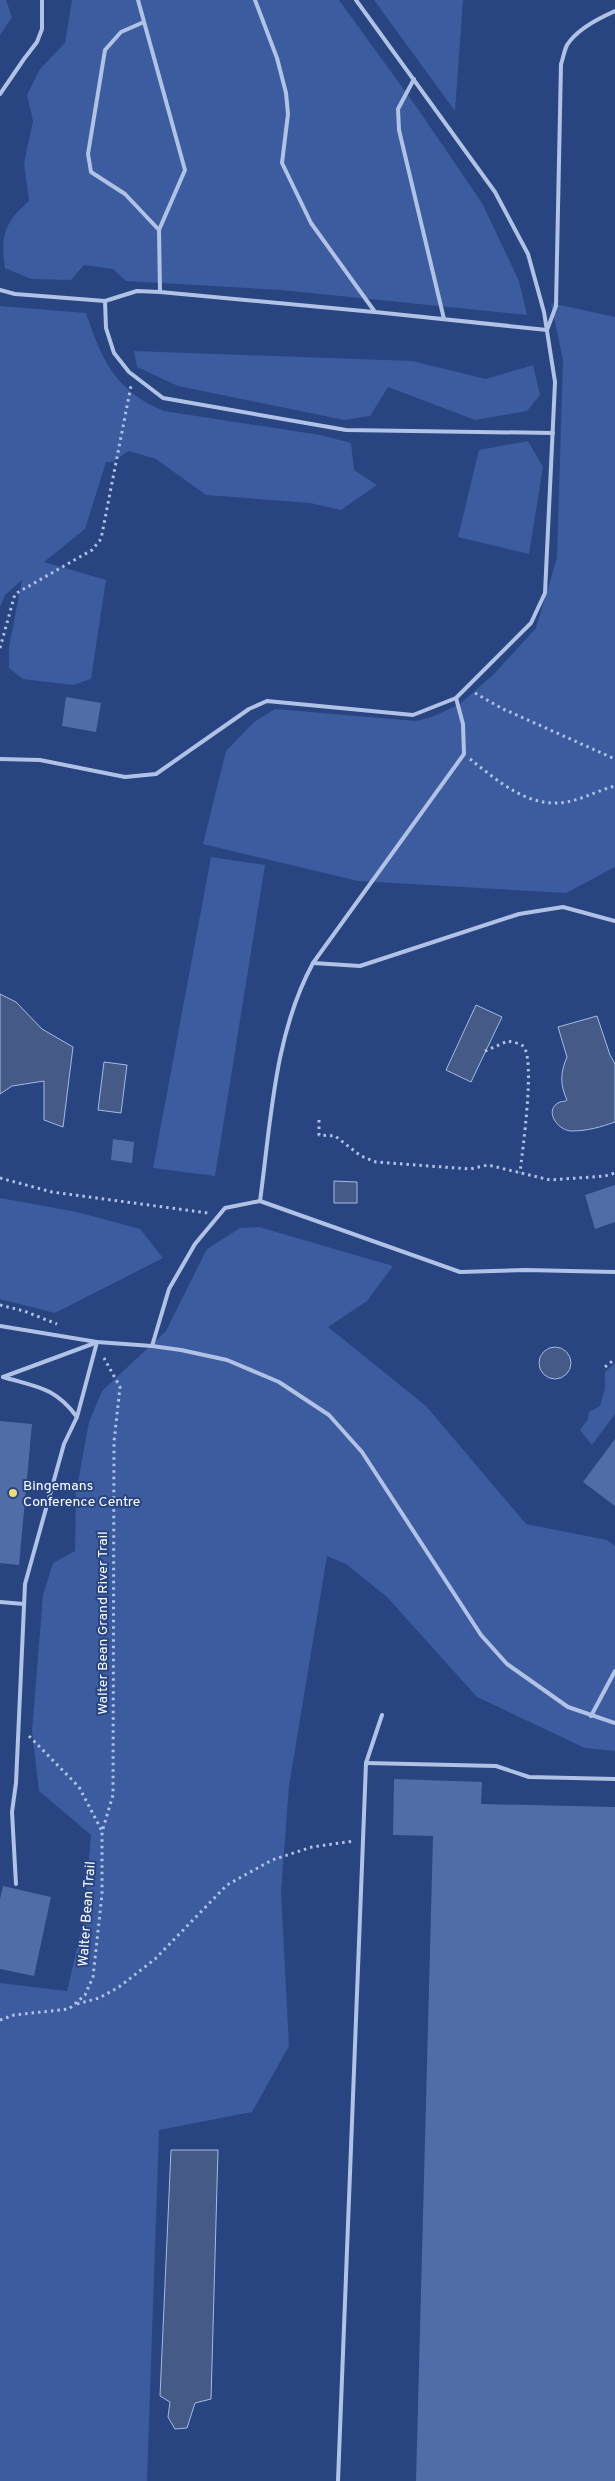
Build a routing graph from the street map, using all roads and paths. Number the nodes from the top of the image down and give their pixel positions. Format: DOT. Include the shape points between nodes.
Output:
graph roads {
  1 [pos="42,0"];
  2 [pos="138,0"];
  3 [pos="255,0"];
  4 [pos="356,0"];
  5 [pos="615,11"];
  6 [pos="144,22"];
  7 [pos="414,80"];
  8 [pos="0,94"];
  9 [pos="159,230"];
  10 [pos="0,290"];
  11 [pos="160,292"];
  12 [pos="104,300"];
  13 [pos="375,312"];
  14 [pos="444,320"];
  15 [pos="547,330"];
  16 [pos="133,375"];
  17 [pos="553,433"];
  18 [pos="0,648"];
  19 [pos="466,688"];
  20 [pos="456,698"];
  21 [pos="464,754"];
  22 [pos="0,759"];
  23 [pos="615,759"];
  24 [pos="615,786"];
  25 [pos="615,921"];
  26 [pos="313,963"];
  27 [pos="485,1052"];
  28 [pos="319,1120"];
  29 [pos="520,1173"];
  30 [pos="615,1173"];
  31 [pos="0,1178"];
  32 [pos="260,1201"];
  33 [pos="219,1215"];
  34 [pos="615,1272"];
  35 [pos="0,1305"];
  36 [pos="0,1326"];
  37 [pos="61,1326"];
  38 [pos="97,1342"];
  39 [pos="152,1346"];
  40 [pos="615,1359"];
  41 [pos="604,1367"];
  42 [pos="77,1417"];
  43 [pos="0,1602"];
  44 [pos="24,1604"];
  45 [pos="615,1671"];
  46 [pos="382,1716"];
  47 [pos="591,1716"];
  48 [pos="615,1723"];
  49 [pos="19,1725"];
  50 [pos="366,1763"];
  51 [pos="615,1779"];
  52 [pos="102,1832"];
  53 [pos="363,1840"];
  54 [pos="16,1884"];
  55 [pos="76,2005"];
  56 [pos="0,2020"];
  57 [pos="338,2481"];
  1 -- 8 [label="lane" via="42,29 38,42"];
  2 -- 6 [label="lane"];
  3 -- 13 [label="lane" via="277,58 286,93 288,114 282,163 311,222"];
  4 -- 7 [label="lane"];
  5 -- 15 [label="lane" via="580,32 567,46 561,64 556,306"];
  6 -- 9 [label="lane" via="185,170"];
  6 -- 9 [label="lane" via="121,32 105,50 88,154 91,172 125,194"];
  7 -- 14 [label="lane" via="398,109 399,130"];
  7 -- 15 [label="lane" via="495,192 520,238 528,254"];
  9 -- 11 [label="lane"];
  10 -- 12 [label="lane" via="15,294"];
  11 -- 12 [label="lane" via="137,291"];
  11 -- 13 [label="lane"];
  12 -- 16 [label="lane" via="106,328 114,353"];
  13 -- 14 [label="lane"];
  14 -- 15 [label="lane"];
  15 -- 17 [label="lane" via="555,382"];
  16 -- 17 [label="lane" via="163,398 346,430"];
  16 -- 18 [label="path" via="101,539 92,550 17,591"];
  17 -- 19 [label="lane" via="546,592 531,623"];
  19 -- 20 [label="lane"];
  19 -- 23 [label="path" via="501,708"];
  20 -- 21 [label="lane" via="463,724"];
  20 -- 22 [label="lane" via="413,715 267,701 250,709 156,774 125,777 40,760"];
  21 -- 24 [label="path" via="506,787 542,804 567,802"];
  21 -- 26 [label="lane"];
  25 -- 26 [label="lane" via="563,907 519,914 360,966"];
  26 -- 32 [label="lane" via="298,990 281,1050"];
  27 -- 29 [label="path" via="508,1041 523,1046 526,1052 529,1085"];
  28 -- 29 [label="path" via="318,1135 335,1136 361,1156 376,1162 470,1169 488,1165"];
  29 -- 30 [label="path" via="550,1180"];
  31 -- 33 [label="path" via="52,1192"];
  32 -- 33 [label="lane" via="225,1208"];
  32 -- 34 [label="lane" via="460,1272"];
  33 -- 39 [label="lane" via="196,1244 169,1289"];
  35 -- 37 [label="path"];
  36 -- 38 [label="lane"];
  38 -- 39 [label="lane"];
  38 -- 42 [label="lane"];
  38 -- 42 [label="lane" via="3,1377 48,1390 65,1401"];
  38 -- 52 [label="path, Walter Bean Grand River Trail" via="120,1387 114,1442 113,1795"];
  39 -- 47 [label="lane" via="228,1360 280,1382 329,1415 362,1452 481,1635 507,1664 568,1707"];
  40 -- 41 [label="path"];
  42 -- 44 [label="lane" via="61,1453 25,1584"];
  43 -- 44 [label="lane"];
  44 -- 49 [label="lane"];
  45 -- 47 [label="lane"];
  46 -- 50 [label="lane"];
  47 -- 48 [label="lane"];
  49 -- 52 [label="path" via="79,1787"];
  49 -- 54 [label="lane" via="12,1812"];
  50 -- 51 [label="lane" via="496,1766 529,1777"];
  50 -- 53 [label="lane"];
  52 -- 55 [label="path, Walter Bean Trail" via="102,1894 93,1977 85,1995"];
  53 -- 55 [label="path" via="312,1846 272,1860 227,1885 148,1965 119,1987"];
  53 -- 57 [label="lane"];
  55 -- 56 [label="path" via="69,2009 14,2015"];
}
